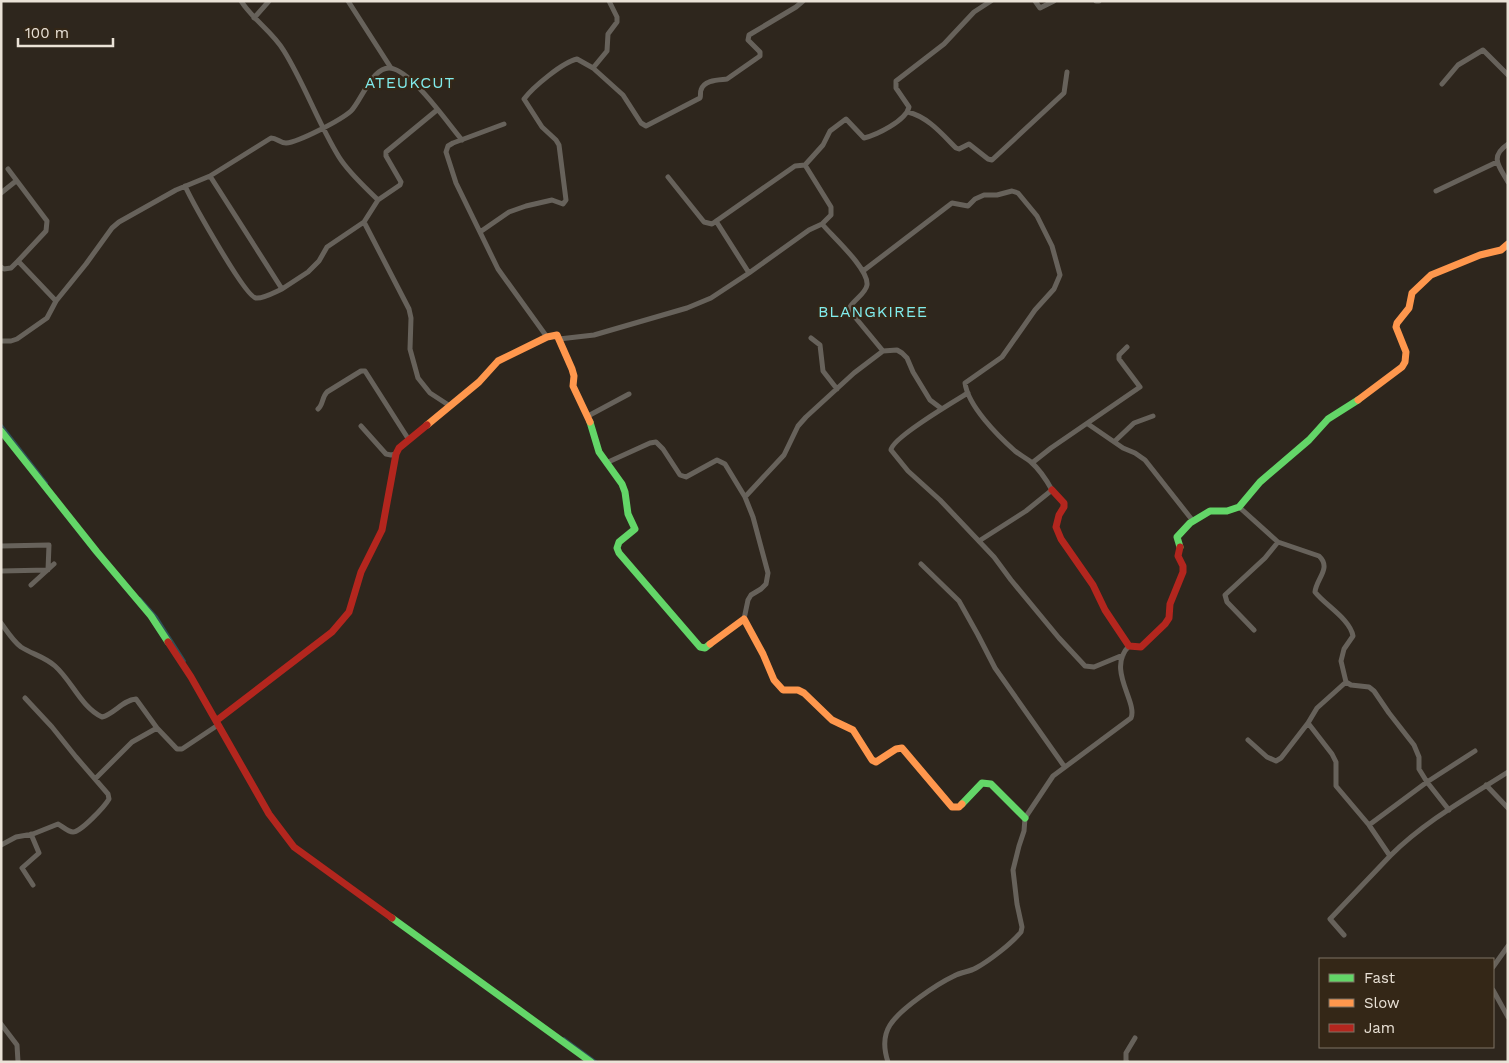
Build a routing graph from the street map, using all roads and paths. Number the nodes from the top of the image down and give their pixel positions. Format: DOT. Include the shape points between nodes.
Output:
graph roads {
  1 [pos="241,1"];
  2 [pos="269,1"];
  3 [pos="348,1"];
  4 [pos="609,1"];
  5 [pos="803,1"];
  6 [pos="991,1"];
  7 [pos="1035,1"];
  8 [pos="1054,1"];
  9 [pos="254,18"];
  10 [pos="391,68"];
  11 [pos="593,68"];
  12 [pos="1067,72"];
  13 [pos="1508,75"];
  14 [pos="1442,84"];
  15 [pos="437,110"];
  16 [pos="908,112"];
  17 [pos="504,124"];
  18 [pos="322,128"];
  19 [pos="462,140"];
  20 [pos="1508,144"];
  21 [pos="1497,162"];
  22 [pos="805,165"];
  23 [pos="8,169"];
  24 [pos="210,176"];
  25 [pos="668,176"];
  26 [pos="16,182"];
  27 [pos="1508,182"];
  28 [pos="181,188"];
  29 [pos="1436,191"];
  30 [pos="1,193"];
  31 [pos="378,200"];
  32 [pos="716,221"];
  33 [pos="364,222"];
  34 [pos="822,224"];
  35 [pos="480,232"];
  36 [pos="1508,244"];
  37 [pos="18,261"];
  38 [pos="1,267"];
  39 [pos="863,271"];
  40 [pos="749,273"];
  41 [pos="282,289"];
  42 [pos="56,301"];
  43 [pos="547,337"];
  44 [pos="811,338"];
  45 [pos="559,340"];
  46 [pos="1,341"];
  47 [pos="1127,346"];
  48 [pos="883,351"];
  49 [pos="837,389"];
  50 [pos="968,393"];
  51 [pos="629,394"];
  52 [pos="450,406"];
  53 [pos="318,409"];
  54 [pos="942,409"];
  55 [pos="588,416"];
  56 [pos="1153,416"];
  57 [pos="1088,424"];
  58 [pos="361,426"];
  59 [pos="1,431"];
  60 [pos="409,440"];
  61 [pos="1114,442"];
  62 [pos="396,454"];
  63 [pos="606,463"];
  64 [pos="1032,463"];
  65 [pos="1052,490"];
  66 [pos="745,497"];
  67 [pos="1239,507"];
  68 [pos="1193,521"];
  69 [pos="979,541"];
  70 [pos="1278,542"];
  71 [pos="1,546"];
  72 [pos="54,564"];
  73 [pos="921,564"];
  74 [pos="48,570"];
  75 [pos="1,571"];
  76 [pos="31,584"];
  77 [pos="744,619"];
  78 [pos="1,623"];
  79 [pos="1254,630"];
  80 [pos="1129,646"];
  81 [pos="1123,655"];
  82 [pos="1346,682"];
  83 [pos="25,698"];
  84 [pos="217,723"];
  85 [pos="1308,723"];
  86 [pos="157,728"];
  87 [pos="1248,740"];
  88 [pos="1475,751"];
  89 [pos="1064,766"];
  90 [pos="1508,772"];
  91 [pos="95,779"];
  92 [pos="1427,782"];
  93 [pos="1486,785"];
  94 [pos="1508,808"];
  95 [pos="1449,810"];
  96 [pos="1025,818"];
  97 [pos="1368,825"];
  98 [pos="31,834"];
  99 [pos="1,845"];
  100 [pos="1390,856"];
  101 [pos="33,885"];
  102 [pos="1344,935"];
  103 [pos="1508,946"];
  104 [pos="1494,967"];
  105 [pos="1494,992"];
  106 [pos="1508,1017"];
  107 [pos="1,1024"];
  108 [pos="1135,1038"];
  109 [pos="18,1062"];
  110 [pos="592,1062"];
  111 [pos="888,1062"];
  112 [pos="1127,1062"];
  1 -- 9 [label="street"];
  2 -- 9 [label="street"];
  3 -- 10 [label="street"];
  4 -- 11 [label="street" via="618,22 608,34 607,50"];
  5 -- 11 [label="street" via="749,35 748,40 760,56 727,79 717,78 703,87 700,98 646,126 623,95"];
  6 -- 16 [label="street" via="974,12 944,44 896,81 895,86 908,106"];
  7 -- 8 [label="street" via="1040,8"];
  9 -- 18 [label="street" via="283,49"];
  10 -- 15 [label="street" via="412,80"];
  10 -- 18 [label="street" via="376,75 352,110"];
  11 -- 35 [label="street" via="577,59 569,61 524,99 559,145 565,202 552,200 526,206 509,212"];
  12 -- 16 [label="street" via="1064,93 992,160 969,144 956,148 930,124"];
  13 -- 14 [label="street" via="1483,50 1458,65"];
  15 -- 19 [label="street"];
  15 -- 31 [label="street" via="386,152 402,182"];
  16 -- 22 [label="street" via="895,123 866,137 845,120 828,132 823,145"];
  17 -- 19 [label="street"];
  18 -- 24 [label="street" via="284,143 272,138"];
  18 -- 31 [label="street" via="340,159"];
  19 -- 35 [label="street" via="448,146 446,152 456,184"];
  20 -- 21 [label="street" via="1499,151"];
  21 -- 27 [label="street"];
  21 -- 29 [label="street"];
  22 -- 32 [label="street" via="795,166"];
  22 -- 34 [label="street" via="831,207 831,215"];
  23 -- 26 [label="street"];
  24 -- 28 [label="street"];
  24 -- 41 [label="street"];
  25 -- 32 [label="street" via="704,222 712,224"];
  26 -- 30 [label="street"];
  26 -- 37 [label="street" via="47,226"];
  28 -- 41 [label="street" via="252,296 258,298"];
  28 -- 42 [label="street" via="112,228"];
  31 -- 33 [label="street"];
  32 -- 40 [label="street"];
  33 -- 41 [label="street" via="327,247 308,272"];
  33 -- 52 [label="street" via="409,308 410,350 418,378 430,393"];
  34 -- 39 [label="street"];
  34 -- 40 [label="street"];
  35 -- 43 [label="street" via="498,270"];
  36 -- 67 [label="street" via="1502,250 1436,272 1415,288 1396,327 1408,355 1407,362 1328,419 1309,440 1268,474"];
  37 -- 38 [label="street" via="10,268"];
  37 -- 42 [label="street"];
  39 -- 48 [label="street" via="867,285 850,311"];
  39 -- 50 [label="street" via="952,203 968,206 980,196 1012,191 1023,199 1037,216 1052,246 1060,275 1054,289 1002,357 965,383"];
  40 -- 45 [label="street" via="710,298 687,308 594,335"];
  42 -- 46 [label="street" via="41,324 17,339"];
  43 -- 45 [label="street" via="557,335"];
  43 -- 52 [label="street" via="498,361"];
  44 -- 49 [label="street" via="820,345 823,370"];
  45 -- 55 [label="street" via="572,369 573,386"];
  47 -- 57 [label="street" via="1118,358 1140,387"];
  48 -- 49 [label="street"];
  48 -- 54 [label="street" via="902,353 930,400"];
  49 -- 66 [label="street" via="798,426 784,455"];
  50 -- 54 [label="street"];
  50 -- 64 [label="street" via="984,419"];
  51 -- 55 [label="street"];
  52 -- 60 [label="street"];
  53 -- 60 [label="street" via="327,392 365,370"];
  54 -- 69 [label="street" via="893,443 891,450"];
  55 -- 63 [label="street"];
  56 -- 61 [label="street" via="1134,423"];
  57 -- 61 [label="street"];
  57 -- 64 [label="street"];
  58 -- 62 [label="street" via="386,454"];
  59 -- 84 [label="street" via="151,616"];
  60 -- 62 [label="street"];
  61 -- 68 [label="street" via="1145,460"];
  62 -- 84 [label="street" via="382,530 361,572 349,612 340,626"];
  63 -- 66 [label="street" via="656,442 680,475 686,476 721,461"];
  63 -- 77 [label="street" via="622,484 628,514 635,529 619,542 617,548 625,562 702,648"];
  64 -- 65 [label="street"];
  65 -- 69 [label="street"];
  65 -- 80 [label="street" via="1064,502 1056,527 1061,539"];
  66 -- 77 [label="street" via="768,578 748,600"];
  67 -- 68 [label="street" via="1210,511"];
  67 -- 70 [label="street"];
  68 -- 80 [label="street" via="1177,537 1183,572 1166,624 1141,647"];
  69 -- 81 [label="street" via="1085,666 1094,668"];
  70 -- 79 [label="street" via="1225,595 1227,602"];
  70 -- 82 [label="street" via="1319,556 1324,561 1315,592 1352,630 1353,636 1341,661"];
  71 -- 74 [label="street" via="49,545"];
  72 -- 74 [label="street"];
  73 -- 89 [label="street" via="959,601 995,668"];
  74 -- 75 [label="street"];
  74 -- 76 [label="street"];
  77 -- 96 [label="street" via="780,687 804,693 832,720 854,730 872,760 876,762 902,748 954,808 987,782"];
  78 -- 86 [label="street" via="20,646 55,666 96,715 104,717 136,699"];
  80 -- 81 [label="street"];
  81 -- 89 [label="street" via="1122,677 1132,709 1131,718"];
  82 -- 85 [label="street" via="1316,708"];
  82 -- 92 [label="street" via="1374,691 1417,750 1419,769"];
  83 -- 91 [label="street"];
  84 -- 86 [label="street" via="182,749 177,749"];
  84 -- 110 [label="street" via="269,814 294,847"];
  85 -- 87 [label="street" via="1276,761"];
  85 -- 97 [label="street" via="1336,762 1336,786"];
  86 -- 91 [label="street" via="132,742"];
  88 -- 92 [label="street"];
  89 -- 96 [label="street" via="1047,783"];
  90 -- 93 [label="street"];
  91 -- 98 [label="street" via="110,797 90,820 74,832 58,824"];
  92 -- 95 [label="street"];
  92 -- 97 [label="street"];
  93 -- 94 [label="street"];
  93 -- 95 [label="street"];
  95 -- 100 [label="street" via="1406,840"];
  96 -- 111 [label="street" via="1013,870 1022,930 985,963 954,975 927,992 892,1022 884,1048"];
  97 -- 100 [label="street"];
  98 -- 99 [label="street"];
  98 -- 101 [label="street" via="39,852 22,868"];
  100 -- 102 [label="street" via="1330,919"];
  103 -- 104 [label="street"];
  105 -- 106 [label="street"];
  107 -- 109 [label="street" via="18,1045"];
  108 -- 112 [label="street" via="1126,1053"];
}
